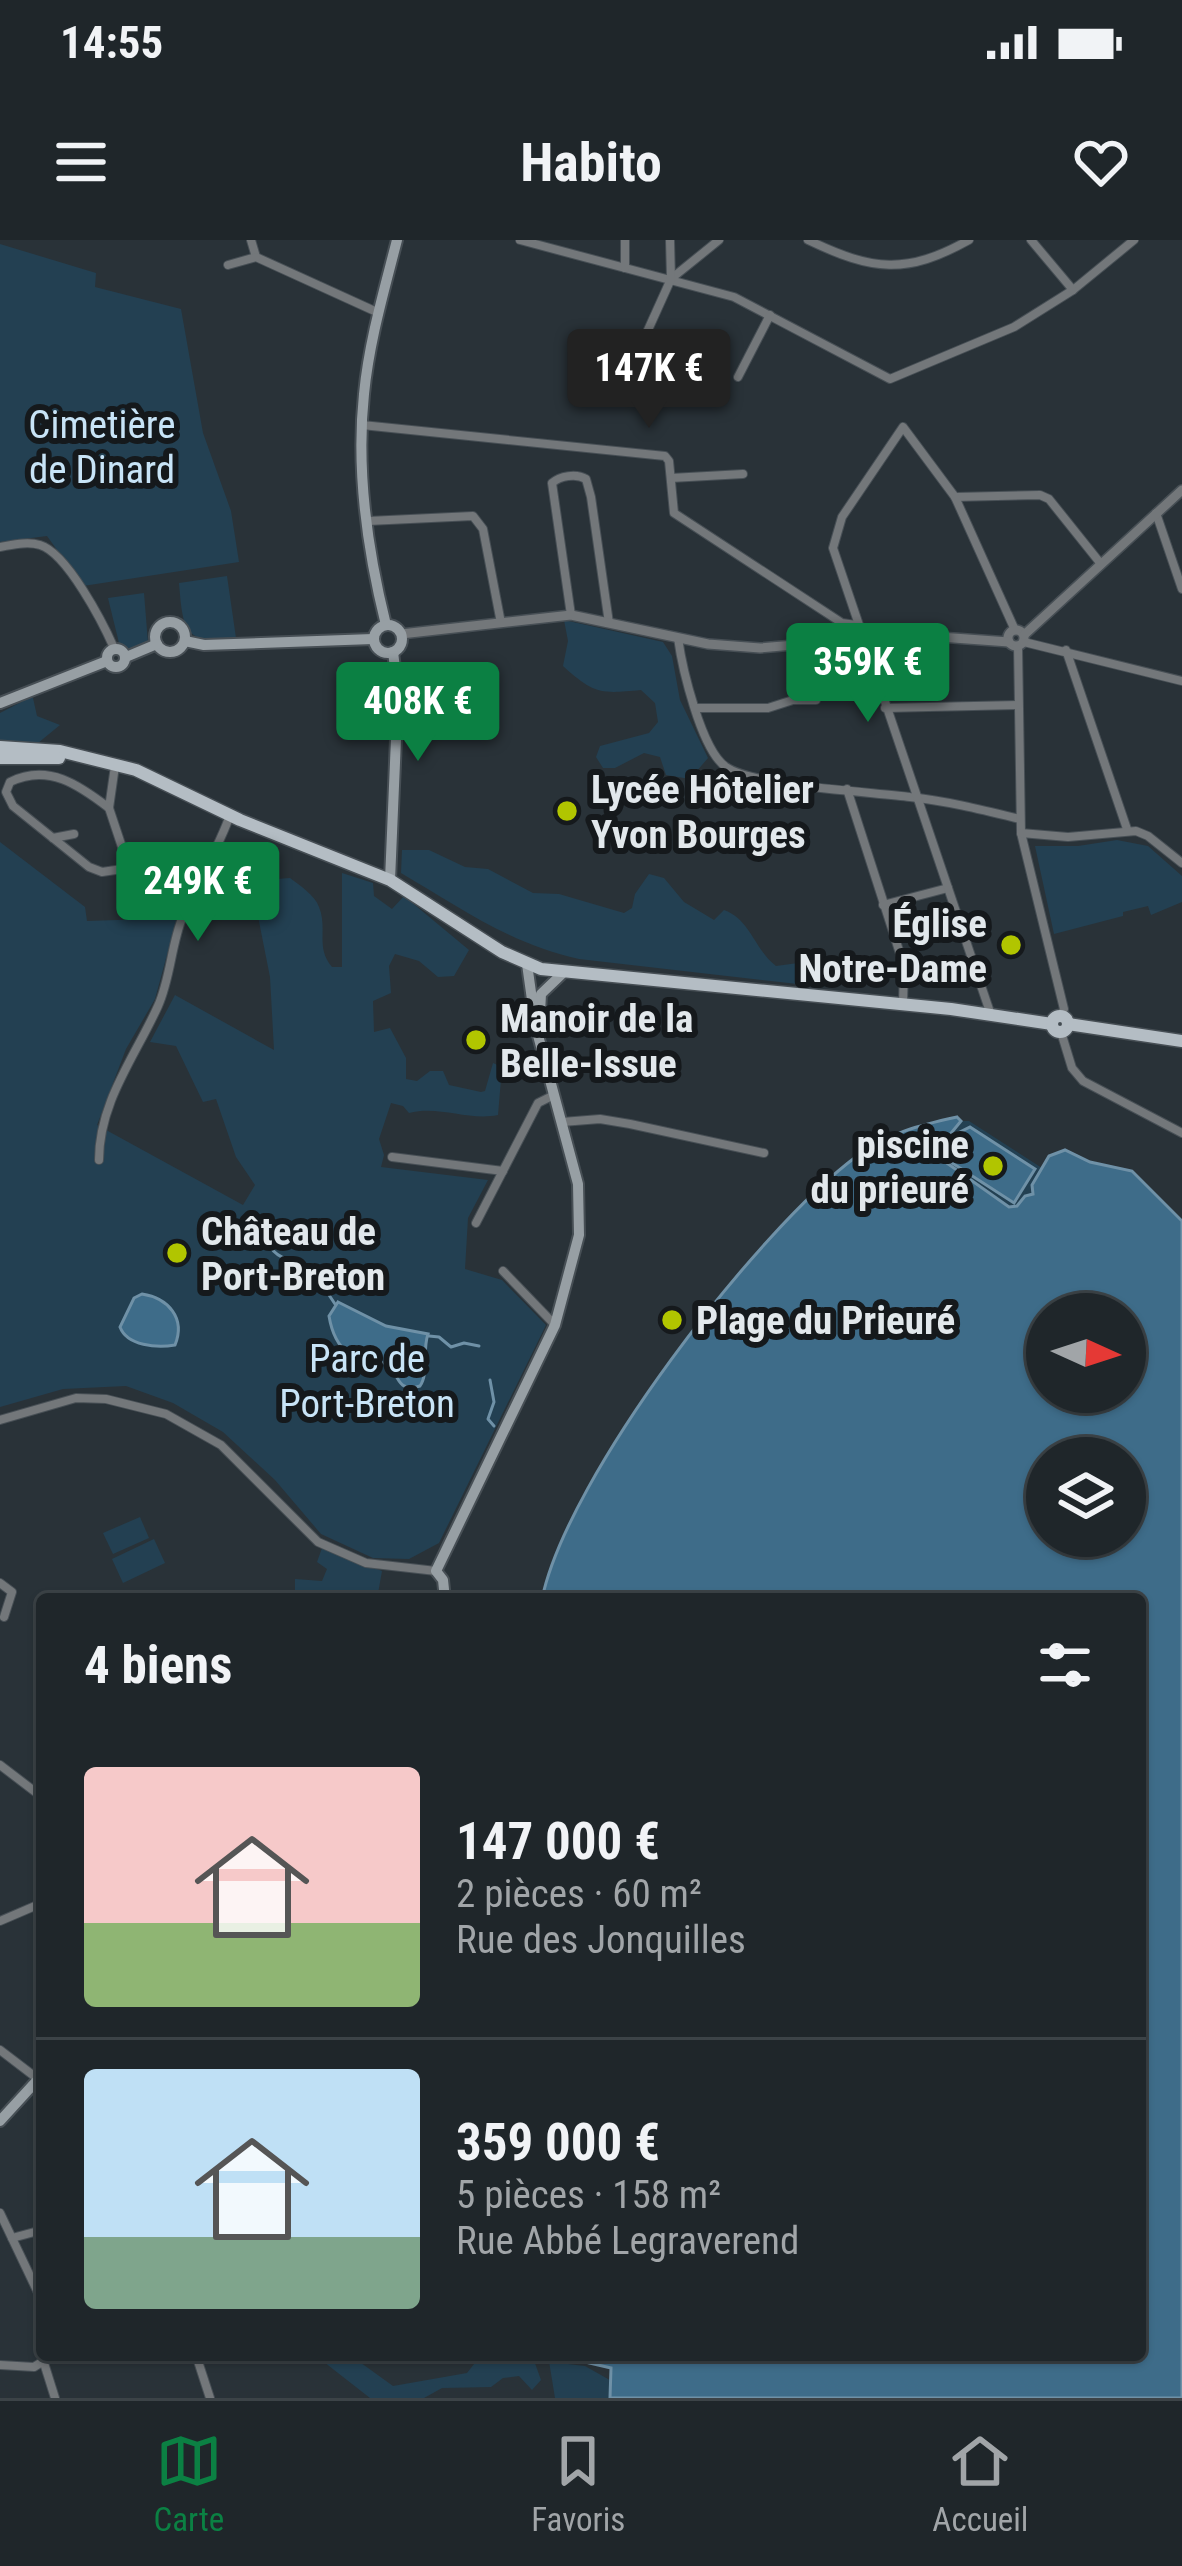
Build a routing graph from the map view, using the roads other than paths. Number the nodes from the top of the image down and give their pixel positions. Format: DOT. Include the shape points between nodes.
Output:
graph roads {
  1 [pos="250,240"];
  2 [pos="397,240"];
  3 [pos="520,240"];
  4 [pos="625,240"];
  5 [pos="670,240"];
  6 [pos="719,240"];
  7 [pos="808,240"];
  8 [pos="970,240"];
  9 [pos="1031,240"];
  10 [pos="1134,240"];
  11 [pos="561,245"];
  12 [pos="256,257"];
  13 [pos="228,265"];
  14 [pos="625,268"];
  15 [pos="670,279"];
  16 [pos="1073,290"];
  17 [pos="379,313"];
  18 [pos="770,315"];
  19 [pos="629,372"];
  20 [pos="738,377"];
  21 [pos="362,425"];
  22 [pos="743,474"];
  23 [pos="671,478"];
  24 [pos="1182,490"];
  25 [pos="955,496"];
  26 [pos="1156,513"];
  27 [pos="368,521"];
  28 [pos="0,547"];
  29 [pos="1101,565"];
  30 [pos="1182,589"];
  31 [pos="571,615"];
  32 [pos="609,623"];
  33 [pos="386,625"];
  34 [pos="501,625"];
  35 [pos="856,625"];
  36 [pos="401,634"];
  37 [pos="678,638"];
  38 [pos="861,638"];
  39 [pos="374,639"];
  40 [pos="1018,639"];
  41 [pos="185,641"];
  42 [pos="157,644"];
  43 [pos="114,648"];
  44 [pos="1066,650"];
  45 [pos="393,652"];
  46 [pos="126,657"];
  47 [pos="107,661"];
  48 [pos="1182,681"];
  49 [pos="816,700"];
  50 [pos="0,704"];
  51 [pos="1018,705"];
  52 [pos="694,708"];
  53 [pos="886,708"];
  54 [pos="0,747"];
  55 [pos="64,754"];
  56 [pos="0,758"];
  57 [pos="116,764"];
  58 [pos="847,789"];
  59 [pos="3,792"];
  60 [pos="918,798"];
  61 [pos="109,808"];
  62 [pos="235,817"];
  63 [pos="1020,819"];
  64 [pos="1127,830"];
  65 [pos="1021,833"];
  66 [pos="74,834"];
  67 [pos="53,838"];
  68 [pos="1182,863"];
  69 [pos="129,868"];
  70 [pos="390,880"];
  71 [pos="948,888"];
  72 [pos="884,905"];
  73 [pos="182,916"];
  74 [pos="527,964"];
  75 [pos="564,972"];
  76 [pos="903,1004"];
  77 [pos="991,1015"];
  78 [pos="1058,1024"];
  79 [pos="1182,1041"];
  80 [pos="545,1064"];
  81 [pos="554,1095"];
  82 [pos="562,1122"];
  83 [pos="1182,1133"];
  84 [pos="764,1153"];
  85 [pos="392,1157"];
  86 [pos="99,1160"];
  87 [pos="503,1171"];
  88 [pos="476,1223"];
  89 [pos="503,1271"];
  90 [pos="555,1325"];
  91 [pos="0,1420"];
  92 [pos="436,1570"];
  93 [pos="0,1582"];
  94 [pos="444,1593"];
  95 [pos="4,1617"];
  96 [pos="0,1766"];
  97 [pos="36,1793"];
  98 [pos="36,1906"];
  99 [pos="0,1921"];
  100 [pos="0,2050"];
  101 [pos="36,2079"];
  102 [pos="36,2081"];
  103 [pos="0,2122"];
  104 [pos="0,2213"];
  105 [pos="36,2232"];
  106 [pos="12,2238"];
  107 [pos="36,2288"];
  108 [pos="46,2361"];
  109 [pos="198,2361"];
  110 [pos="44,2363"];
  111 [pos="0,2365"];
  112 [pos="55,2398"];
  113 [pos="210,2398"];
  1 -- 12 [label="street"];
  2 -- 17 [label="main road"];
  3 -- 11 [label="street"];
  4 -- 14 [label="street"];
  5 -- 15 [label="street"];
  6 -- 15 [label="street"];
  7 -- 8 [label="street" via="904,266"];
  9 -- 16 [label="street"];
  10 -- 16 [label="street"];
  11 -- 14 [label="street"];
  12 -- 13 [label="street"];
  12 -- 17 [label="street"];
  14 -- 15 [label="street"];
  15 -- 18 [label="street"];
  15 -- 19 [label="street"];
  16 -- 18 [label="street" via="1014,327 890,379"];
  17 -- 21 [label="main road"];
  18 -- 20 [label="street"];
  21 -- 23 [label="street" via="658,453 669,461"];
  21 -- 27 [label="main road"];
  22 -- 23 [label="street"];
  23 -- 35 [label="street" via="674,513"];
  24 -- 26 [label="street"];
  25 -- 29 [label="street" via="1049,499"];
  25 -- 35 [label="street" via="903,428 834,538"];
  25 -- 40 [label="street"];
  26 -- 29 [label="street"];
  26 -- 30 [label="street"];
  27 -- 33 [label="main road"];
  27 -- 34 [label="street" via="473,516 483,530"];
  28 -- 43 [label="street" via="42,545 56,554"];
  29 -- 40 [label="street"];
  31 -- 32 [label="street"];
  31 -- 32 [label="street" via="552,483 578,476 592,497"];
  31 -- 34 [label="street"];
  32 -- 37 [label="street"];
  33 -- 36 [label="main road"];
  33 -- 39 [label="main road"];
  34 -- 36 [label="street"];
  35 -- 38 [label="street"];
  36 -- 45 [label="main road"];
  37 -- 38 [label="street" via="760,648"];
  37 -- 52 [label="street"];
  38 -- 40 [label="street"];
  38 -- 53 [label="street"];
  39 -- 41 [label="main road"];
  39 -- 45 [label="main road"];
  40 -- 44 [label="street"];
  40 -- 51 [label="street"];
  41 -- 42 [label="main road" via="172,652"];
  41 -- 42 [label="main road" via="179,625 167,622"];
  42 -- 46 [label="main road"];
  43 -- 46 [label="main road"];
  43 -- 47 [label="main road"];
  44 -- 48 [label="street"];
  44 -- 64 [label="street"];
  45 -- 70 [label="main road"];
  46 -- 47 [label="main road" via="118,667"];
  47 -- 50 [label="main road"];
  49 -- 52 [label="street"];
  51 -- 53 [label="street"];
  51 -- 63 [label="street"];
  52 -- 58 [label="street" via="730,770"];
  53 -- 60 [label="street"];
  54 -- 55 [label="main road"];
  55 -- 56 [label="main road"];
  55 -- 57 [label="main road"];
  57 -- 61 [label="street"];
  57 -- 62 [label="main road"];
  58 -- 60 [label="street"];
  58 -- 72 [label="street"];
  59 -- 61 [label="street" via="19,778 56,776"];
  59 -- 67 [label="street"];
  60 -- 63 [label="street"];
  60 -- 71 [label="street"];
  61 -- 69 [label="street"];
  62 -- 70 [label="main road"];
  62 -- 73 [label="street"];
  63 -- 65 [label="street"];
  64 -- 65 [label="street"];
  64 -- 68 [label="street"];
  65 -- 78 [label="street" via="1064,1009"];
  66 -- 67 [label="street"];
  67 -- 69 [label="street" via="101,872"];
  69 -- 73 [label="street"];
  70 -- 74 [label="main road"];
  71 -- 72 [label="street"];
  71 -- 77 [label="street"];
  72 -- 76 [label="street" via="904,966"];
  73 -- 86 [label="street" via="161,1000 106,1107"];
  74 -- 75 [label="main road"];
  74 -- 80 [label="main road"];
  75 -- 76 [label="main road"];
  75 -- 80 [label="main road" via="539,1000"];
  76 -- 77 [label="main road"];
  77 -- 78 [label="main road"];
  78 -- 79 [label="main road"];
  78 -- 83 [label="street" via="1072,1068 1088,1084"];
  80 -- 81 [label="main road"];
  81 -- 82 [label="main road"];
  81 -- 87 [label="street" via="538,1102"];
  82 -- 84 [label="street" via="600,1119"];
  82 -- 90 [label="main road" via="580,1218"];
  85 -- 87 [label="street"];
  87 -- 88 [label="street"];
  89 -- 90 [label="street"];
  90 -- 92 [label="main road"];
  91 -- 92 [label="street" via="76,1398 166,1414 221,1445 319,1542 366,1564"];
  92 -- 94 [label="main road"];
  93 -- 95 [label="street" via="12,1592"];
  96 -- 97 [label="street"];
  98 -- 99 [label="street"];
  100 -- 101 [label="street"];
  102 -- 103 [label="main road"];
  104 -- 106 [label="street"];
  105 -- 106 [label="street"];
  106 -- 107 [label="street"];
  108 -- 110 [label="street"];
  109 -- 113 [label="street"];
  110 -- 111 [label="street"];
  110 -- 112 [label="street"];
}
